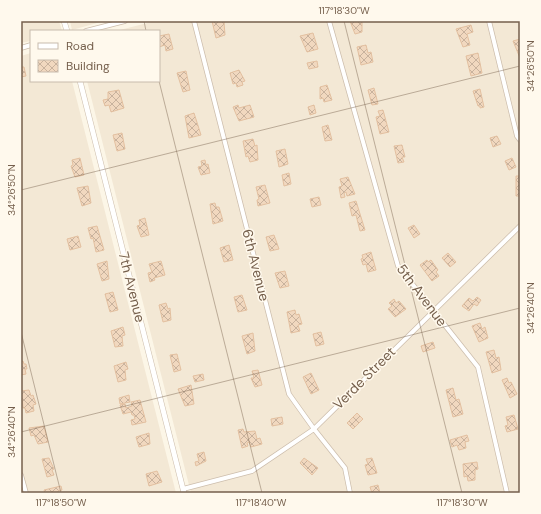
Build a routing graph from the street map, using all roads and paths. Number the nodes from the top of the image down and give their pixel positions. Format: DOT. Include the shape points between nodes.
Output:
graph roads {
  1 [pos="125,21"];
  2 [pos="194,21"];
  3 [pos="329,21"];
  4 [pos="489,21"];
  5 [pos="90,30"];
  6 [pos="80,82"];
  7 [pos="520,140"];
  8 [pos="520,226"];
  9 [pos="432,311"];
  10 [pos="314,429"];
  11 [pos="21,475"];
  12 [pos="184,491"];
  13 [pos="26,493"];
  14 [pos="350,493"];
  15 [pos="507,493"];
  1 -- 5 [label="street"];
  2 -- 10 [label="street, 6th Avenue" via="289,394"];
  3 -- 9 [label="street, 5th Avenue" via="398,266"];
  4 -- 7 [label="street"];
  6 -- 12 [label="street, 7th Avenue"];
  8 -- 9 [label="street, Verde Street"];
  9 -- 10 [label="street, Verde Street"];
  9 -- 15 [label="street, 5th Avenue" via="478,367"];
  10 -- 12 [label="street, Verde Street" via="252,471"];
  10 -- 14 [label="street, 6th Avenue" via="345,468"];
  11 -- 13 [label="street"];
}
